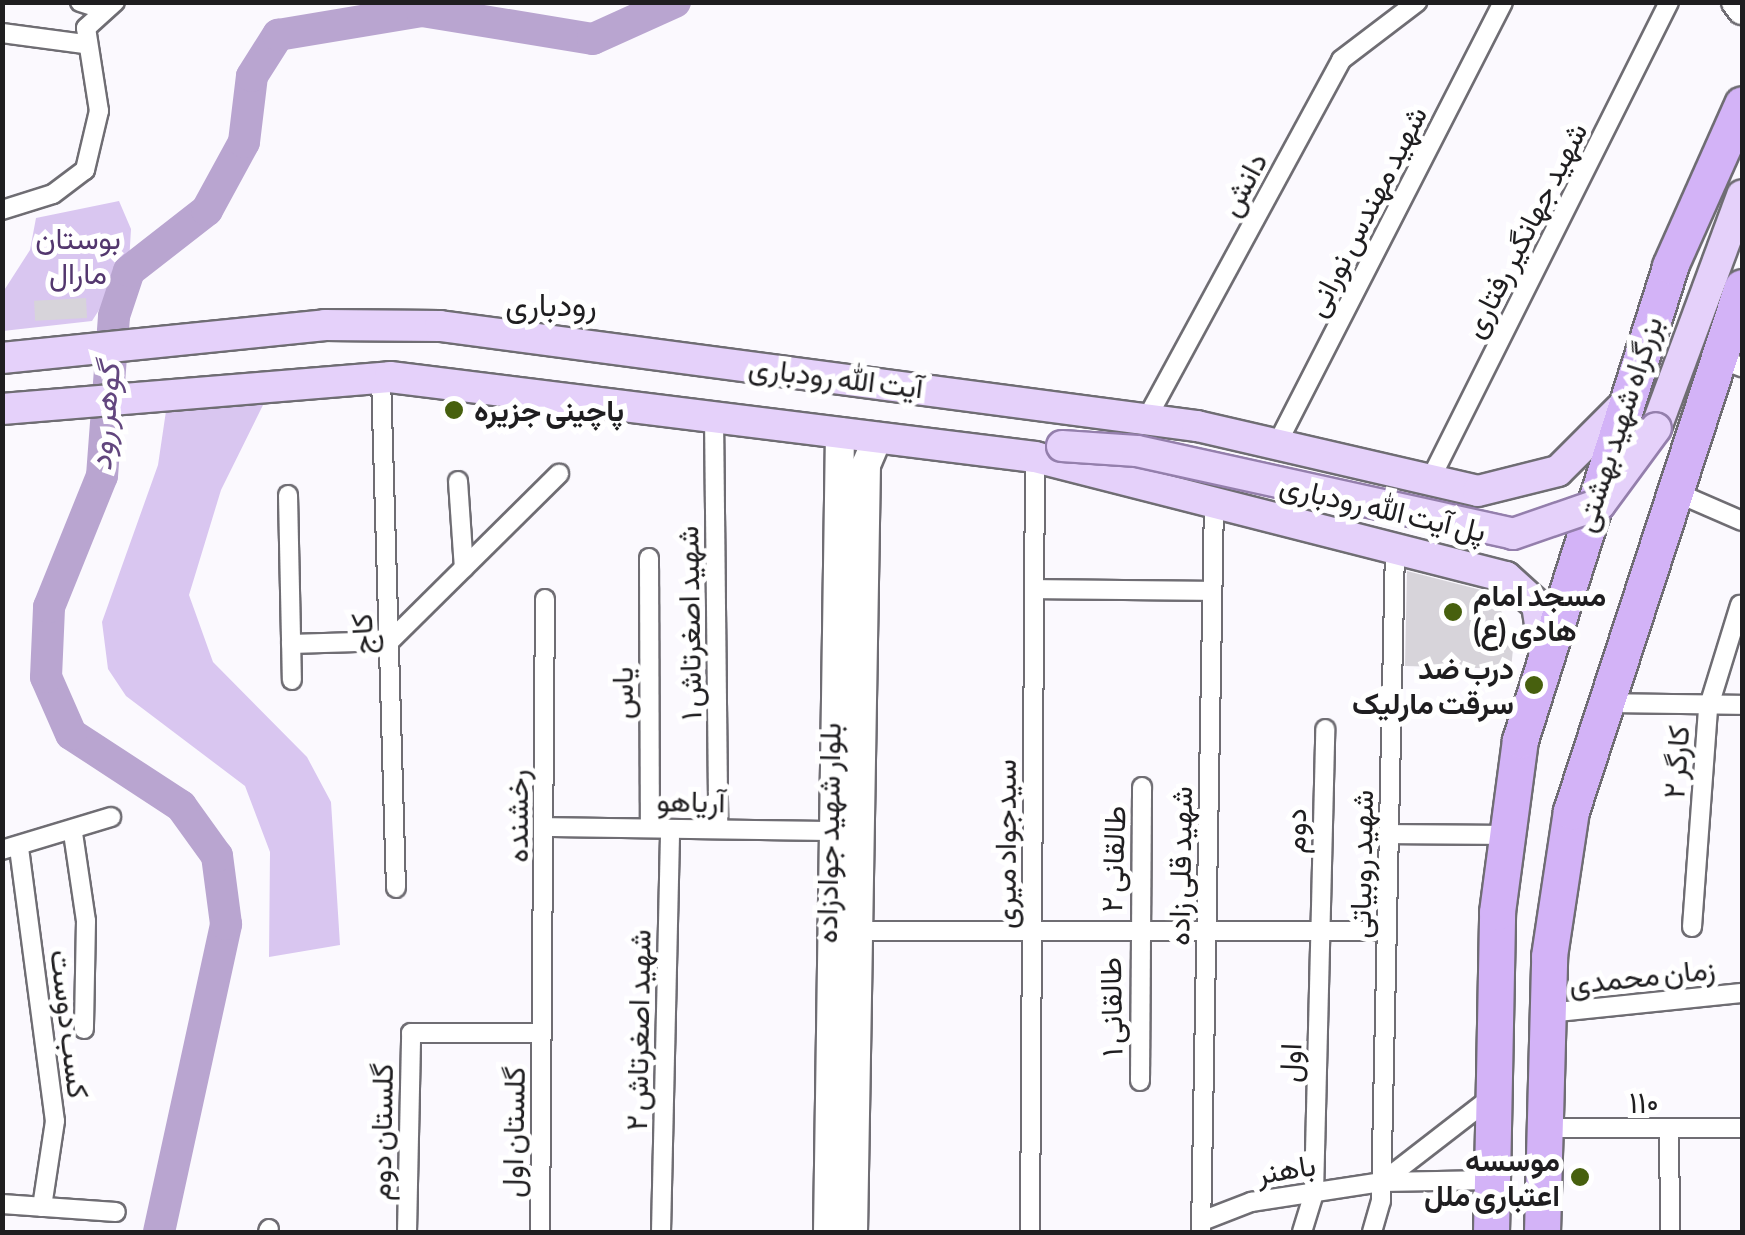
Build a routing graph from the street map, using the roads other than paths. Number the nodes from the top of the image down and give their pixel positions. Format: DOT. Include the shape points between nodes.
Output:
graph roads {
  1 [pos="80,2"];
  2 [pos="1416,2"];
  3 [pos="1503,2"];
  4 [pos="1670,2"];
  5 [pos="110,6"];
  6 [pos="2,33"];
  7 [pos="84,44"];
  8 [pos="1742,104"];
  9 [pos="1738,205"];
  10 [pos="2,210"];
  11 [pos="1742,287"];
  12 [pos="8,357"];
  13 [pos="1730,363"];
  14 [pos="381,377"];
  15 [pos="1626,398"];
  16 [pos="10,408"];
  17 [pos="714,416"];
  18 [pos="1147,418"];
  19 [pos="1277,444"];
  20 [pos="960,447"];
  21 [pos="856,449"];
  22 [pos="1049,451"];
  23 [pos="558,474"];
  24 [pos="458,481"];
  25 [pos="1436,484"];
  26 [pos="1673,491"];
  27 [pos="288,495"];
  28 [pos="1214,500"];
  29 [pos="1742,522"];
  30 [pos="1400,549"];
  31 [pos="649,558"];
  32 [pos="464,568"];
  33 [pos="1035,589"];
  34 [pos="1212,591"];
  35 [pos="545,599"];
  36 [pos="1740,605"];
  37 [pos="390,641"];
  38 [pos="291,644"];
  39 [pos="1544,650"];
  40 [pos="292,680"];
  41 [pos="1602,703"];
  42 [pos="1742,705"];
  43 [pos="1708,709"];
  44 [pos="1326,729"];
  45 [pos="1142,787"];
  46 [pos="112,817"];
  47 [pos="544,827"];
  48 [pos="650,828"];
  49 [pos="670,828"];
  50 [pos="718,829"];
  51 [pos="848,831"];
  52 [pos="73,834"];
  53 [pos="1388,834"];
  54 [pos="1504,835"];
  55 [pos="11,849"];
  56 [pos="396,888"];
  57 [pos="1692,926"];
  58 [pos="859,931"];
  59 [pos="1387,931"];
  60 [pos="1138,932"];
  61 [pos="1206,933"];
  62 [pos="1032,934"];
  63 [pos="1320,934"];
  64 [pos="1742,993"];
  65 [pos="1547,1014"];
  66 [pos="84,1028"];
  67 [pos="542,1033"];
  68 [pos="1140,1081"];
  69 [pos="1493,1096"];
  70 [pos="1544,1128"];
  71 [pos="1742,1128"];
  72 [pos="1669,1130"];
  73 [pos="1492,1180"];
  74 [pos="1382,1182"];
  75 [pos="1314,1193"];
  76 [pos="2,1204"];
  77 [pos="42,1207"];
  78 [pos="116,1212"];
  79 [pos="1202,1227"];
  80 [pos="407,1232"];
  81 [pos="540,1232"];
  82 [pos="661,1232"];
  83 [pos="828,1232"];
  84 [pos="853,1232"];
  85 [pos="1030,1232"];
  86 [pos="1302,1232"];
  87 [pos="1372,1232"];
  88 [pos="1491,1232"];
  89 [pos="1542,1232"];
  90 [pos="1670,1232"];
  1 -- 5 [label="street"];
  2 -- 18 [label="street, دانش" via="1341,60"];
  3 -- 19 [label="street, شهید مهندس نورانی"];
  4 -- 25 [label="street, شهید جهانگیر رفتاری"];
  5 -- 7 [label="street"];
  6 -- 7 [label="street"];
  7 -- 10 [label="street" via="99,111 86,170 54,194"];
  8 -- 15 [label="highway, بزرگراه شهید بهشتی" via="1685,226"];
  9 -- 22 [label="main road, پل آیت الله رودباری, bridge" via="1642,458 1608,497 1554,527 1481,532 1138,452"];
  11 -- 13 [label="highway"];
  12 -- 18 [label="main road, آیت الله رودباری" via="328,325 440,326"];
  13 -- 26 [label="highway"];
  14 -- 16 [label="main road, آیت الله رودباری"];
  14 -- 17 [label="main road, آیت الله رودباری"];
  14 -- 37 [label="street, کاج"];
  15 -- 25 [label="main road, آیت الله رودباری" via="1592,447 1549,476 1499,490"];
  15 -- 39 [label="highway, بزرگراه شهید بهشتی"];
  17 -- 21 [label="main road, آیت الله رودباری" via="793,426"];
  17 -- 50 [label="street, شهید اصغرتاش ۱"];
  18 -- 19 [label="main road, آیت الله رودباری"];
  19 -- 25 [label="main road, آیت الله رودباری"];
  20 -- 21 [label="main road, آیت الله رودباری"];
  20 -- 22 [label="main road, پل آیت الله رودباری"];
  21 -- 51 [label="street, بلوار شهید جوادزاده"];
  22 -- 28 [label="main road"];
  22 -- 33 [label="street, سیدجواد میری"];
  23 -- 32 [label="street"];
  24 -- 32 [label="street"];
  25 -- 30 [label="main road" via="1465,505 1463,530 1448,543"];
  26 -- 29 [label="street"];
  26 -- 41 [label="highway"];
  27 -- 38 [label="street"];
  28 -- 30 [label="main road"];
  28 -- 34 [label="street, شهید قلی زاده"];
  30 -- 39 [label="main road" via="1520,585 1542,615"];
  30 -- 53 [label="street, شهید روبیاتی"];
  31 -- 48 [label="street, یاس"];
  32 -- 37 [label="street"];
  33 -- 34 [label="street"];
  33 -- 62 [label="street, سیدجواد میری"];
  34 -- 61 [label="street, شهید قلی زاده"];
  35 -- 47 [label="street, رخشنده"];
  36 -- 43 [label="street, کارگر ۲"];
  37 -- 38 [label="street"];
  37 -- 56 [label="street, کاج"];
  38 -- 40 [label="street"];
  39 -- 54 [label="highway, بزرگراه شهید بهشتی"];
  41 -- 43 [label="street"];
  41 -- 65 [label="highway" via="1561,862"];
  42 -- 43 [label="street"];
  43 -- 57 [label="street, کارگر ۲"];
  44 -- 63 [label="street, دوم"];
  45 -- 60 [label="street, طالقانی ۲"];
  46 -- 52 [label="street"];
  47 -- 48 [label="street, آریاهو"];
  47 -- 67 [label="street, رخشنده"];
  48 -- 49 [label="street, آریاهو"];
  49 -- 50 [label="street, آریاهو"];
  49 -- 82 [label="street, شهید اصغرتاش ۲"];
  50 -- 51 [label="street, آریاهو"];
  51 -- 58 [label="street, بلوار شهید جوادزاده"];
  51 -- 83 [label="street"];
  52 -- 55 [label="street"];
  52 -- 66 [label="street" via="86,921"];
  53 -- 54 [label="street"];
  53 -- 59 [label="street, شهید روبیاتی"];
  54 -- 69 [label="highway, بزرگراه شهید بهشتی"];
  55 -- 77 [label="street, کسب دوست" via="54,1121"];
  58 -- 62 [label="street"];
  58 -- 84 [label="street, بلوار شهید جوادزاده"];
  59 -- 63 [label="street"];
  59 -- 74 [label="street, شهید روبیاتی"];
  60 -- 61 [label="street"];
  60 -- 62 [label="street"];
  60 -- 68 [label="street, طالقانی ۱"];
  61 -- 63 [label="street"];
  61 -- 79 [label="street, شهید قلی زاده"];
  62 -- 85 [label="street, سیدجواد میری"];
  63 -- 75 [label="street, اول"];
  64 -- 65 [label="street, زمان محمدی"];
  65 -- 70 [label="highway"];
  67 -- 80 [label="street, گلستان دوم" via="411,1033"];
  67 -- 81 [label="street, گلستان اول"];
  69 -- 73 [label="highway, بزرگراه شهید بهشتی"];
  69 -- 74 [label="street, باهنر"];
  70 -- 72 [label="street, ۱۱۰"];
  70 -- 89 [label="highway"];
  71 -- 72 [label="street, ۱۱۰"];
  72 -- 90 [label="street"];
  73 -- 74 [label="street, باهنر"];
  73 -- 88 [label="highway, بزرگراه شهید بهشتی"];
  74 -- 75 [label="street, باهنر"];
  74 -- 87 [label="street, شهید روبیاتی"];
  75 -- 79 [label="street, باهنر"];
  75 -- 86 [label="street, اول"];
  76 -- 77 [label="street"];
  77 -- 78 [label="street"];
}
